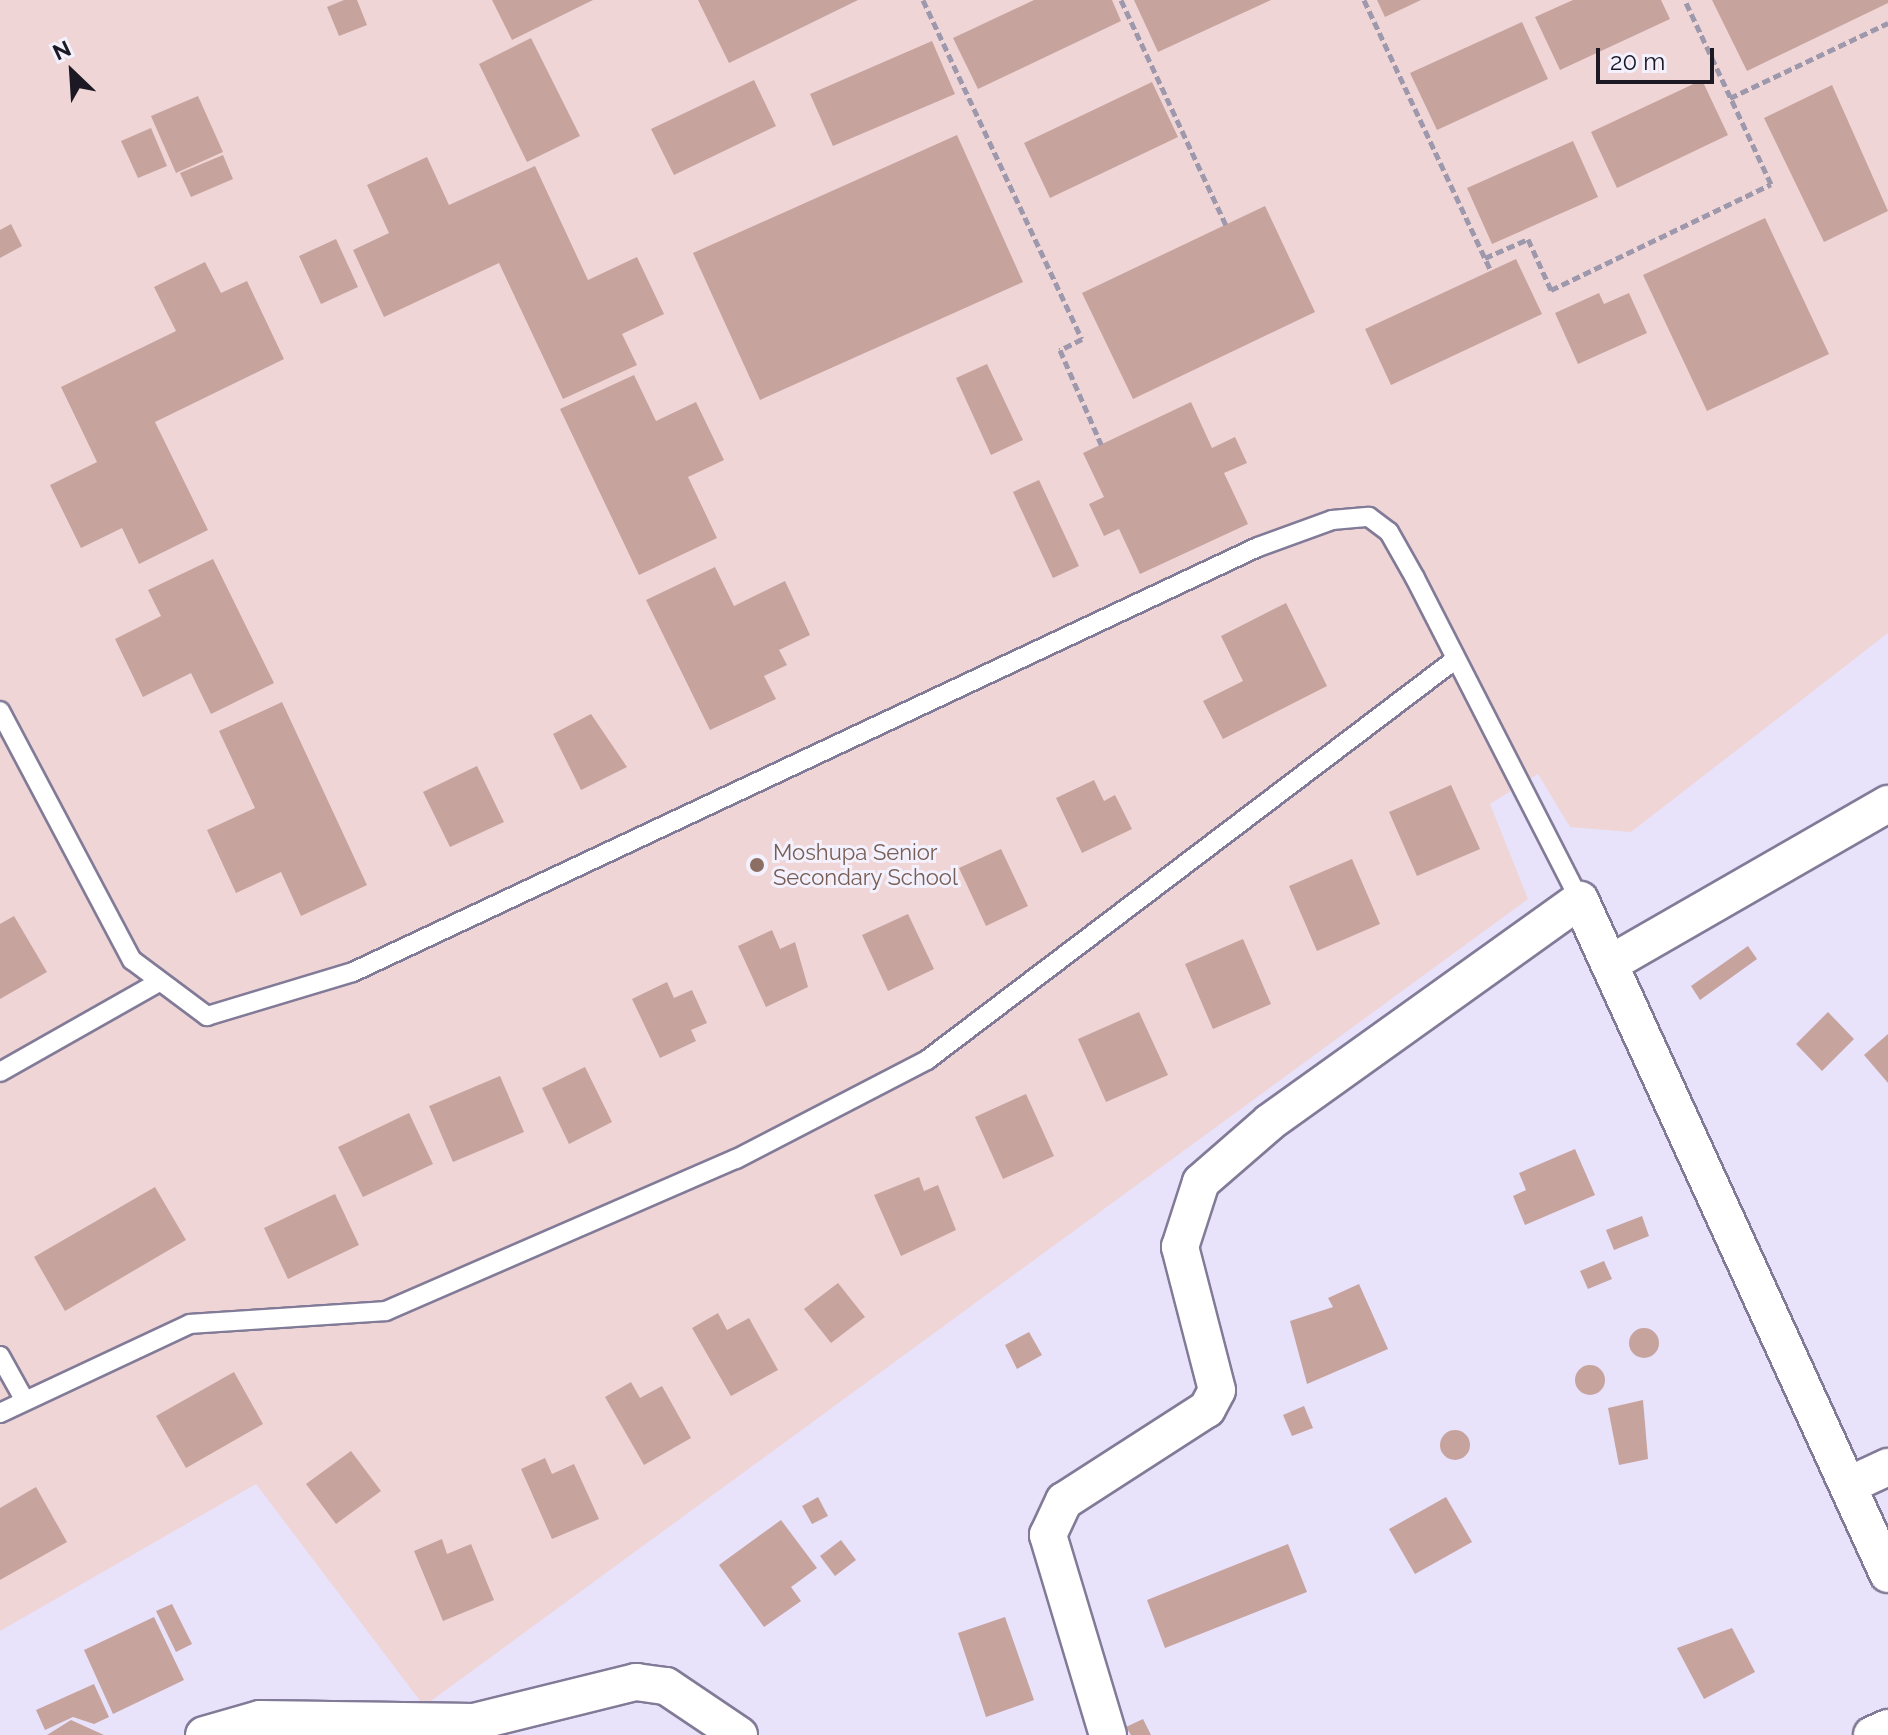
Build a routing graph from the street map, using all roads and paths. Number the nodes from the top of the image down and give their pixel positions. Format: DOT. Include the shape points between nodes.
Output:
graph roads {
  1 [pos="923,0"];
  2 [pos="1121,0"];
  3 [pos="1364,0"];
  4 [pos="1685,0"];
  5 [pos="1888,23"];
  6 [pos="1730,98"];
  7 [pos="1226,225"];
  8 [pos="1485,258"];
  9 [pos="1491,271"];
  10 [pos="1101,444"];
  11 [pos="1452,662"];
  12 [pos="0,711"];
  13 [pos="1885,811"];
  14 [pos="1580,900"];
  15 [pos="1613,962"];
  16 [pos="157,983"];
  17 [pos="0,1072"];
  18 [pos="0,1356"];
  19 [pos="24,1399"];
  20 [pos="0,1413"];
  21 [pos="1888,1467"];
  22 [pos="1849,1485"];
  23 [pos="1888,1574"];
  24 [pos="1888,1728"];
  25 [pos="204,1735"];
  26 [pos="739,1735"];
  27 [pos="1108,1735"];
  28 [pos="1872,1735"];
  1 -- 10 [label="path" via="1082,339 1060,350"];
  2 -- 7 [label="path"];
  3 -- 8 [label="path"];
  4 -- 6 [label="path"];
  5 -- 6 [label="path"];
  6 -- 8 [label="path" via="1771,184 1551,290 1528,239"];
  8 -- 9 [label="path"];
  11 -- 14 [label="lane"];
  11 -- 16 [label="lane" via="1389,532 1369,517 1332,520 1258,547 353,972 207,1016"];
  11 -- 19 [label="lane" via="927,1060 736,1159 386,1311 190,1324"];
  12 -- 16 [label="lane" via="132,960"];
  13 -- 15 [label="street"];
  14 -- 15 [label="street"];
  14 -- 27 [label="street" via="1270,1122 1201,1182 1180,1247 1217,1390 1207,1409 1064,1501 1048,1535"];
  15 -- 22 [label="street"];
  16 -- 17 [label="lane"];
  18 -- 19 [label="lane"];
  19 -- 20 [label="lane"];
  21 -- 22 [label="street"];
  22 -- 23 [label="street"];
  24 -- 28 [label="street"];
  25 -- 26 [label="street" via="260,1719 474,1722 636,1682 666,1686"];
}
